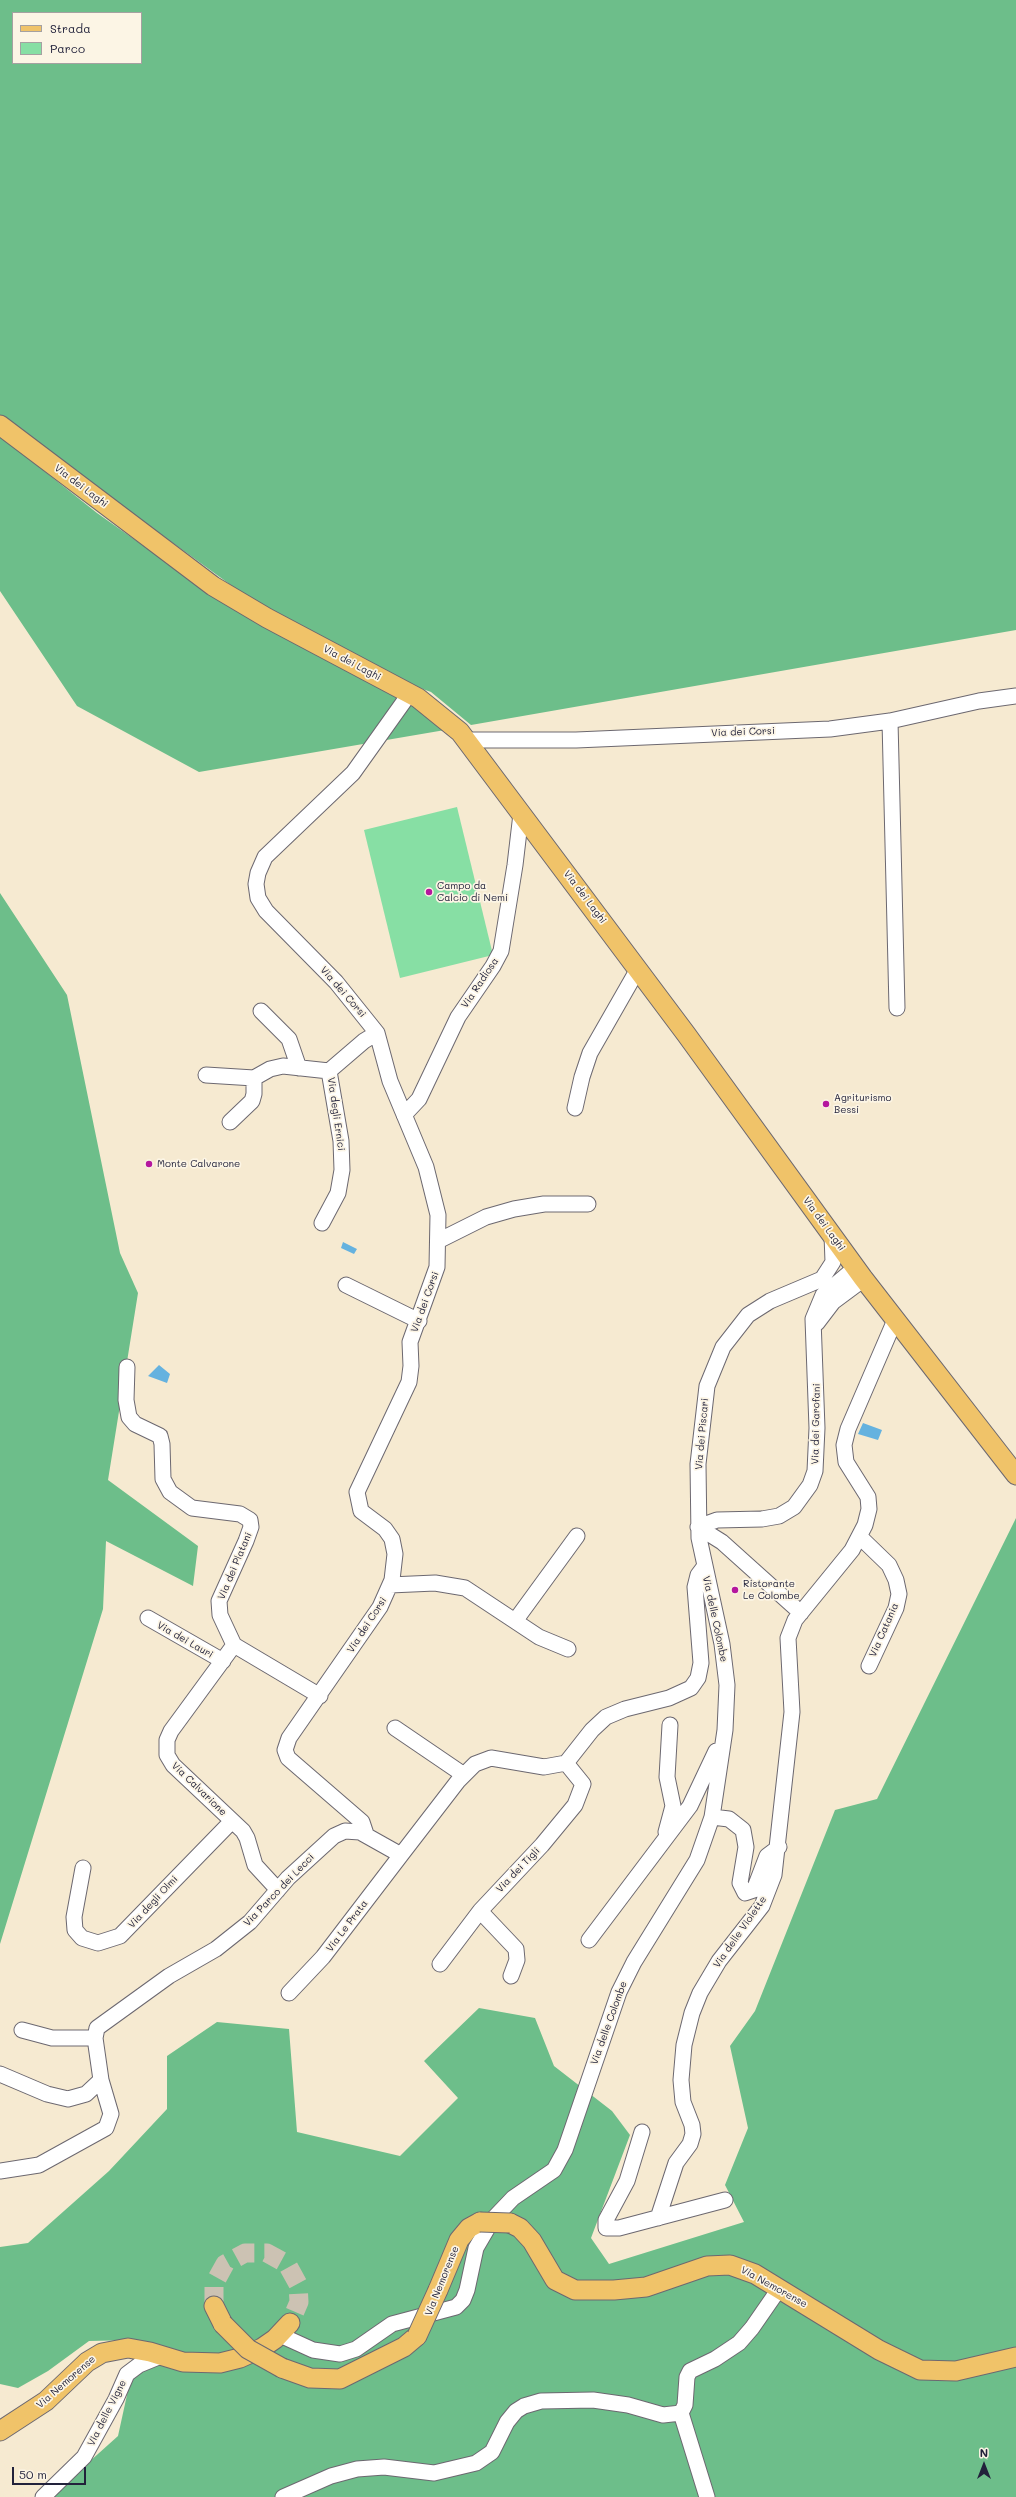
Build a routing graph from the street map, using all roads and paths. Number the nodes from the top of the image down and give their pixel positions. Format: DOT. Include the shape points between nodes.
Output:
graph roads {
  1 [pos="0,425"];
  2 [pos="410,693"];
  3 [pos="1016,696"];
  4 [pos="890,721"];
  5 [pos="467,740"];
  6 [pos="521,814"];
  7 [pos="638,969"];
  8 [pos="897,1008"];
  9 [pos="260,1011"];
  10 [pos="377,1033"];
  11 [pos="299,1068"];
  12 [pos="330,1072"];
  13 [pos="206,1075"];
  14 [pos="254,1078"];
  15 [pos="575,1108"];
  16 [pos="404,1115"];
  17 [pos="230,1122"];
  18 [pos="588,1204"];
  19 [pos="322,1223"];
  20 [pos="832,1235"];
  21 [pos="438,1241"];
  22 [pos="857,1269"];
  23 [pos="822,1279"];
  24 [pos="346,1285"];
  25 [pos="895,1320"];
  26 [pos="419,1321"];
  27 [pos="127,1367"];
  28 [pos="1016,1475"];
  29 [pos="698,1527"];
  30 [pos="577,1536"];
  31 [pos="860,1537"];
  32 [pos="704,1567"];
  33 [pos="390,1585"];
  34 [pos="801,1613"];
  35 [pos="148,1618"];
  36 [pos="515,1621"];
  37 [pos="234,1645"];
  38 [pos="568,1649"];
  39 [pos="223,1661"];
  40 [pos="869,1666"];
  41 [pos="320,1696"];
  42 [pos="670,1725"];
  43 [pos="395,1728"];
  44 [pos="725,1730"];
  45 [pos="566,1764"];
  46 [pos="464,1774"];
  47 [pos="672,1796"];
  48 [pos="695,1799"];
  49 [pos="712,1817"];
  50 [pos="232,1820"];
  51 [pos="366,1834"];
  52 [pos="662,1844"];
  53 [pos="779,1847"];
  54 [pos="401,1856"];
  55 [pos="83,1868"];
  56 [pos="278,1890"];
  57 [pos="480,1911"];
  58 [pos="589,1940"];
  59 [pos="440,1964"];
  60 [pos="511,1976"];
  61 [pos="289,1993"];
  62 [pos="22,2030"];
  63 [pos="95,2038"];
  64 [pos="0,2074"];
  65 [pos="101,2080"];
  66 [pos="642,2132"];
  67 [pos="0,2171"];
  68 [pos="725,2200"];
  69 [pos="658,2218"];
  70 [pos="779,2289"];
  71 [pos="215,2309"];
  72 [pos="285,2329"];
  73 [pos="161,2356"];
  74 [pos="1016,2357"];
  75 [pos="682,2413"];
  76 [pos="0,2431"];
  77 [pos="43,2497"];
  78 [pos="283,2497"];
  79 [pos="707,2497"];
  1 -- 2 [label="main road, Via dei Laghi" via="214,586 267,618"];
  2 -- 5 [label="main road, Via dei Laghi" via="437,711"];
  2 -- 10 [label="street, Via dei Corsi" via="353,773 265,857 257,879 257,893 263,907 336,982"];
  3 -- 4 [label="street, Via dei Corsi" via="978,701"];
  4 -- 5 [label="street, Via dei Corsi" via="813,730 581,740"];
  4 -- 8 [label="street"];
  5 -- 6 [label="main road, Via dei Laghi"];
  6 -- 7 [label="main road, Via dei Laghi"];
  6 -- 16 [label="street, Via Radiosa" via="501,951 494,966 458,1017 418,1099"];
  7 -- 15 [label="street" via="590,1053"];
  7 -- 20 [label="main road, Via dei Laghi"];
  9 -- 11 [label="street" via="289,1039"];
  10 -- 12 [label="street" via="364,1041"];
  10 -- 16 [label="street, Via dei Corsi" via="390,1081"];
  11 -- 12 [label="street"];
  11 -- 14 [label="street" via="274,1067"];
  12 -- 19 [label="street, Via degli Ernici" via="341,1141 342,1170 338,1193"];
  13 -- 14 [label="street"];
  14 -- 17 [label="street" via="252,1101"];
  16 -- 21 [label="street, Via dei Corsi" via="430,1181 438,1215"];
  18 -- 21 [label="street" via="535,1205 510,1210 476,1222"];
  20 -- 22 [label="main road, Via dei Laghi"];
  20 -- 23 [label="street" via="833,1262"];
  21 -- 26 [label="street, Via dei Corsi" via="436,1274"];
  22 -- 23 [label="street, Via dei Piscari"];
  22 -- 25 [label="main road, Via dei Laghi"];
  22 -- 29 [label="street, Via dei Garofani" via="828,1289 820,1300 813,1319 817,1428 815,1471 810,1486 794,1507 779,1516 717,1520"];
  23 -- 29 [label="street, Via dei Piscari" via="754,1310 741,1322 716,1360 707,1386 702,1415 698,1464"];
  24 -- 26 [label="street"];
  25 -- 28 [label="main road, Via dei Laghi"];
  25 -- 31 [label="street, Via delle Violette" via="848,1429 844,1445 846,1462 866,1492 869,1502 867,1519"];
  26 -- 33 [label="street, Via dei Corsi" via="410,1346 411,1366 408,1382 357,1492 358,1505 363,1514 385,1529 392,1539 395,1554"];
  27 -- 37 [label="street, Via dei Platani" via="128,1417 135,1424 160,1436 164,1479 170,1492 192,1508 240,1514 250,1520 248,1536 219,1601 220,1615"];
  29 -- 32 [label="street, Via delle Colombe"];
  29 -- 34 [label="street" via="722,1542"];
  30 -- 36 [label="street"];
  31 -- 34 [label="street, Via delle Violette"];
  31 -- 40 [label="street, Via Catania" via="889,1565 899,1594 896,1608"];
  32 -- 44 [label="street, Via delle Colombe" via="725,1663"];
  32 -- 45 [label="street" via="698,1574 695,1587 702,1658 700,1673 695,1683 688,1690 669,1698 624,1709 606,1717 592,1730"];
  33 -- 36 [label="street" via="456,1584"];
  33 -- 41 [label="street, Via dei Corsi" via="380,1607"];
  34 -- 53 [label="street, Via delle Violette" via="791,1628 787,1644 792,1712"];
  35 -- 39 [label="street, Via dei Lauri"];
  36 -- 38 [label="street" via="539,1637"];
  37 -- 39 [label="street, Via Calvarione"];
  37 -- 41 [label="street"];
  39 -- 50 [label="street, Via Calvarione" via="172,1731 166,1750 173,1765"];
  41 -- 51 [label="street, Via dei Corsi" via="289,1738 286,1754 360,1819"];
  42 -- 47 [label="street" via="667,1777"];
  43 -- 46 [label="street"];
  44 -- 48 [label="street"];
  44 -- 49 [label="street, Via delle Colombe"];
  45 -- 46 [label="street" via="544,1767 491,1758 475,1764"];
  45 -- 57 [label="street, Via dei Tigli" via="583,1784 574,1804 542,1845"];
  46 -- 54 [label="street"];
  47 -- 48 [label="street"];
  47 -- 52 [label="street" via="672,1814"];
  48 -- 52 [label="street"];
  49 -- 53 [label="street" via="733,1821 745,1834 745,1854 740,1883 745,1893 754,1890 767,1856"];
  49 -- 72 [label="street, Via delle Colombe" via="697,1860 634,1962 619,1992 565,2150 554,2170 513,2198 493,2219 476,2248 467,2290 460,2304 443,2312 392,2324 356,2349 340,2354 318,2351"];
  50 -- 55 [label="street, Via degli Olmi" via="120,1936 98,1943 82,1938 75,1930 74,1917"];
  50 -- 56 [label="street, Via Calvarione" via="246,1834 257,1868"];
  51 -- 54 [label="street, Via Parco dei Lecci"];
  51 -- 56 [label="street, Via Parco dei Lecci" via="349,1831 337,1834"];
  52 -- 58 [label="street"];
  53 -- 69 [label="street, Via delle Violette" via="774,1875 765,1900 722,1956 700,1993 692,2013 684,2045 681,2080 683,2102 693,2134 690,2144 676,2163"];
  54 -- 61 [label="street, Via Le Prata" via="323,1957"];
  56 -- 63 [label="street, Via Parco dei Lecci" via="250,1922 216,1949 168,1976 101,2025 96,2030"];
  57 -- 59 [label="street"];
  57 -- 60 [label="street" via="516,1949 517,1960"];
  62 -- 63 [label="street" via="52,2038"];
  63 -- 65 [label="street"];
  64 -- 65 [label="street" via="47,2094 68,2099 86,2094"];
  65 -- 67 [label="street" via="111,2114 106,2128 39,2165"];
  66 -- 69 [label="street" via="627,2181 605,2226 615,2229"];
  68 -- 69 [label="street"];
  70 -- 71 [label="main road, Via Nemorense, bridge" via="745,2269 722,2264 701,2268 646,2287 575,2290 554,2280 532,2241 520,2228 510,2223 480,2222 469,2228 459,2240 417,2336 404,2347 340,2379 310,2378 282,2368 248,2349 223,2324"];
  70 -- 74 [label="main road, Via Nemorense" via="879,2350 920,2370 956,2371"];
  70 -- 75 [label="street" via="739,2342 715,2359 690,2371"];
  72 -- 73 [label="main road, Via Nemorense" via="258,2351 225,2362 194,2364"];
  73 -- 76 [label="main road, Via Nemorense" via="128,2348 102,2353 86,2362 41,2405"];
  73 -- 77 [label="street, Via delle Vigne" via="139,2365 127,2374 84,2457"];
  75 -- 78 [label="street" via="664,2415 628,2405 593,2400 541,2401 516,2411 507,2422 492,2452 476,2463 434,2473 402,2468 357,2468 331,2476"];
  75 -- 79 [label="street"];
}
